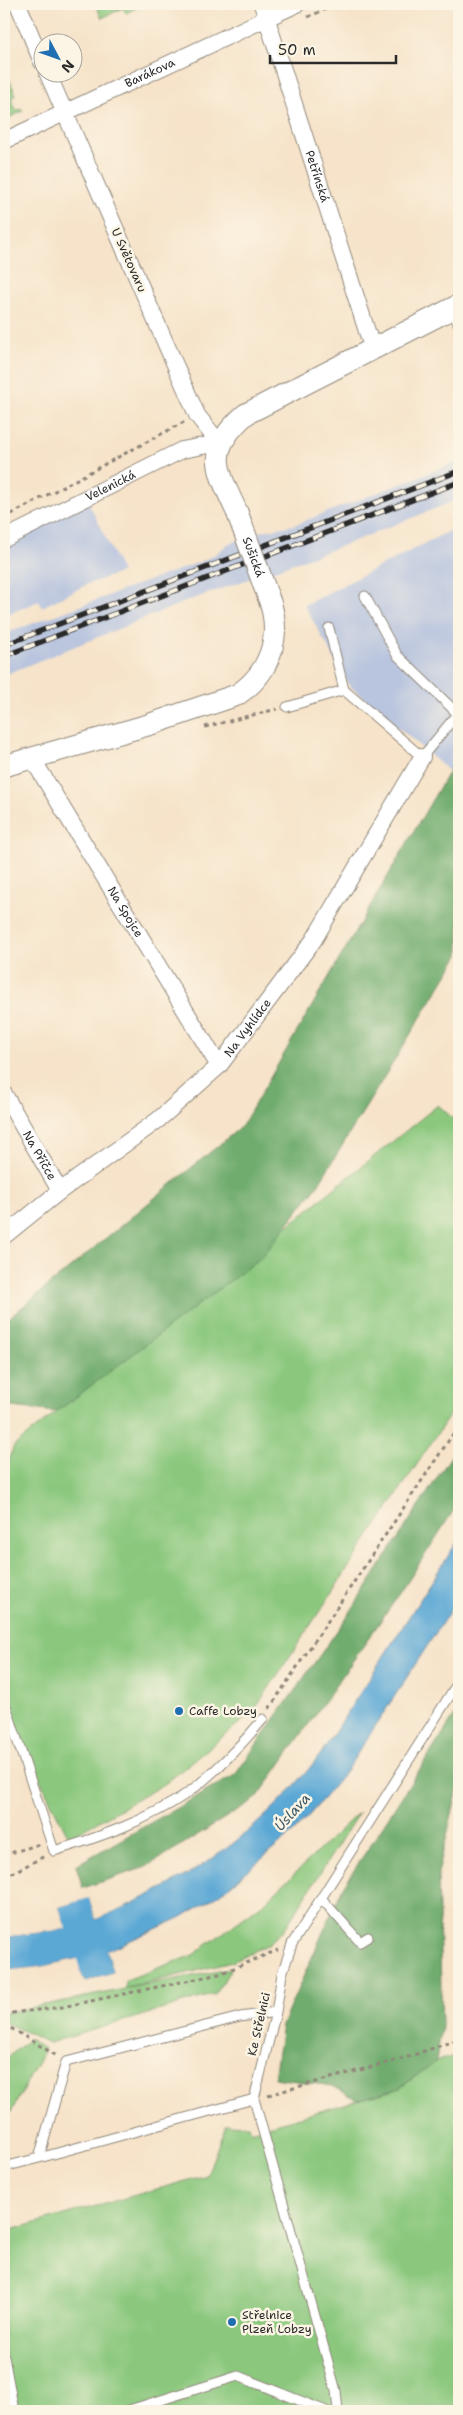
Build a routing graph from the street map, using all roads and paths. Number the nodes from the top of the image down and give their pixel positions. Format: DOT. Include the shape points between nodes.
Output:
graph roads {
  1 [pos="18,4"];
  2 [pos="297,4"];
  3 [pos="264,11"];
  4 [pos="32,38"];
  5 [pos="51,82"];
  6 [pos="65,113"];
  7 [pos="4,141"];
  8 [pos="457,313"];
  9 [pos="373,350"];
  10 [pos="197,415"];
  11 [pos="220,444"];
  12 [pos="4,518"];
  13 [pos="4,540"];
  14 [pos="365,596"];
  15 [pos="329,628"];
  16 [pos="344,690"];
  17 [pos="287,707"];
  18 [pos="459,713"];
  19 [pos="422,757"];
  20 [pos="32,758"];
  21 [pos="4,766"];
  22 [pos="219,1066"];
  23 [pos="4,1094"];
  24 [pos="60,1191"];
  25 [pos="4,1236"];
  26 [pos="459,1425"];
  27 [pos="459,1681"];
  28 [pos="4,1700"];
  29 [pos="262,1719"];
  30 [pos="51,1841"];
  31 [pos="54,1851"];
  32 [pos="4,1855"];
  33 [pos="4,1878"];
  34 [pos="321,1898"];
  35 [pos="368,1937"];
  36 [pos="292,1944"];
  37 [pos="276,2012"];
  38 [pos="4,2014"];
  39 [pos="4,2024"];
  40 [pos="459,2039"];
  41 [pos="66,2062"];
  42 [pos="254,2099"];
  43 [pos="39,2158"];
  44 [pos="4,2167"];
  45 [pos="4,2357"];
  46 [pos="14,2411"];
  47 [pos="126,2411"];
  48 [pos="326,2411"];
  49 [pos="338,2411"];
  1 -- 4 [label="street"];
  2 -- 3 [label="street, Barákova"];
  3 -- 6 [label="street, Barákova"];
  3 -- 9 [label="street, Petřínská"];
  5 -- 6 [label="street, U Světovaru"];
  6 -- 7 [label="street, Barákova"];
  6 -- 10 [label="street, U Světovaru"];
  8 -- 9 [label="street"];
  9 -- 11 [label="street" via="246,414 226,433"];
  10 -- 11 [label="street, U Světovaru"];
  10 -- 12 [label="path"];
  11 -- 13 [label="street, Velenická" via="182,450"];
  11 -- 20 [label="street, Sušická, bridge" via="218,464 276,626 272,649 259,674 237,695 148,725"];
  14 -- 18 [label="lane" via="397,655"];
  15 -- 16 [label="lane"];
  16 -- 17 [label="lane"];
  16 -- 19 [label="lane"];
  18 -- 19 [label="lane"];
  19 -- 22 [label="street, Na Vyhlídce" via="313,941"];
  20 -- 21 [label="street, Sušická"];
  20 -- 22 [label="street, Na Spojce"];
  22 -- 24 [label="street, Na Vyhlídce" via="158,1120"];
  23 -- 24 [label="street, Na Příčce"];
  24 -- 25 [label="street, Na Vyhlídce"];
  26 -- 29 [label="path"];
  27 -- 34 [label="lane, Ke Střelnici"];
  28 -- 30 [label="lane"];
  29 -- 31 [label="lane" via="245,1741 188,1793 139,1821"];
  30 -- 31 [label="lane"];
  30 -- 32 [label="path"];
  31 -- 33 [label="path"];
  34 -- 35 [label="lane" via="360,1942"];
  34 -- 36 [label="lane, Ke Střelnici"];
  36 -- 37 [label="lane, Ke Střelnici" via="282,1974"];
  36 -- 38 [label="path" via="219,1974 62,2007"];
  37 -- 41 [label="lane" via="240,2017"];
  37 -- 42 [label="lane, Ke Střelnici"];
  39 -- 41 [label="path"];
  40 -- 42 [label="path" via="405,2058"];
  41 -- 43 [label="lane"];
  42 -- 43 [label="lane"];
  42 -- 49 [label="lane" via="336,2391"];
  43 -- 44 [label="lane"];
  45 -- 46 [label="lane"];
  47 -- 48 [label="lane" via="238,2376"];
}
